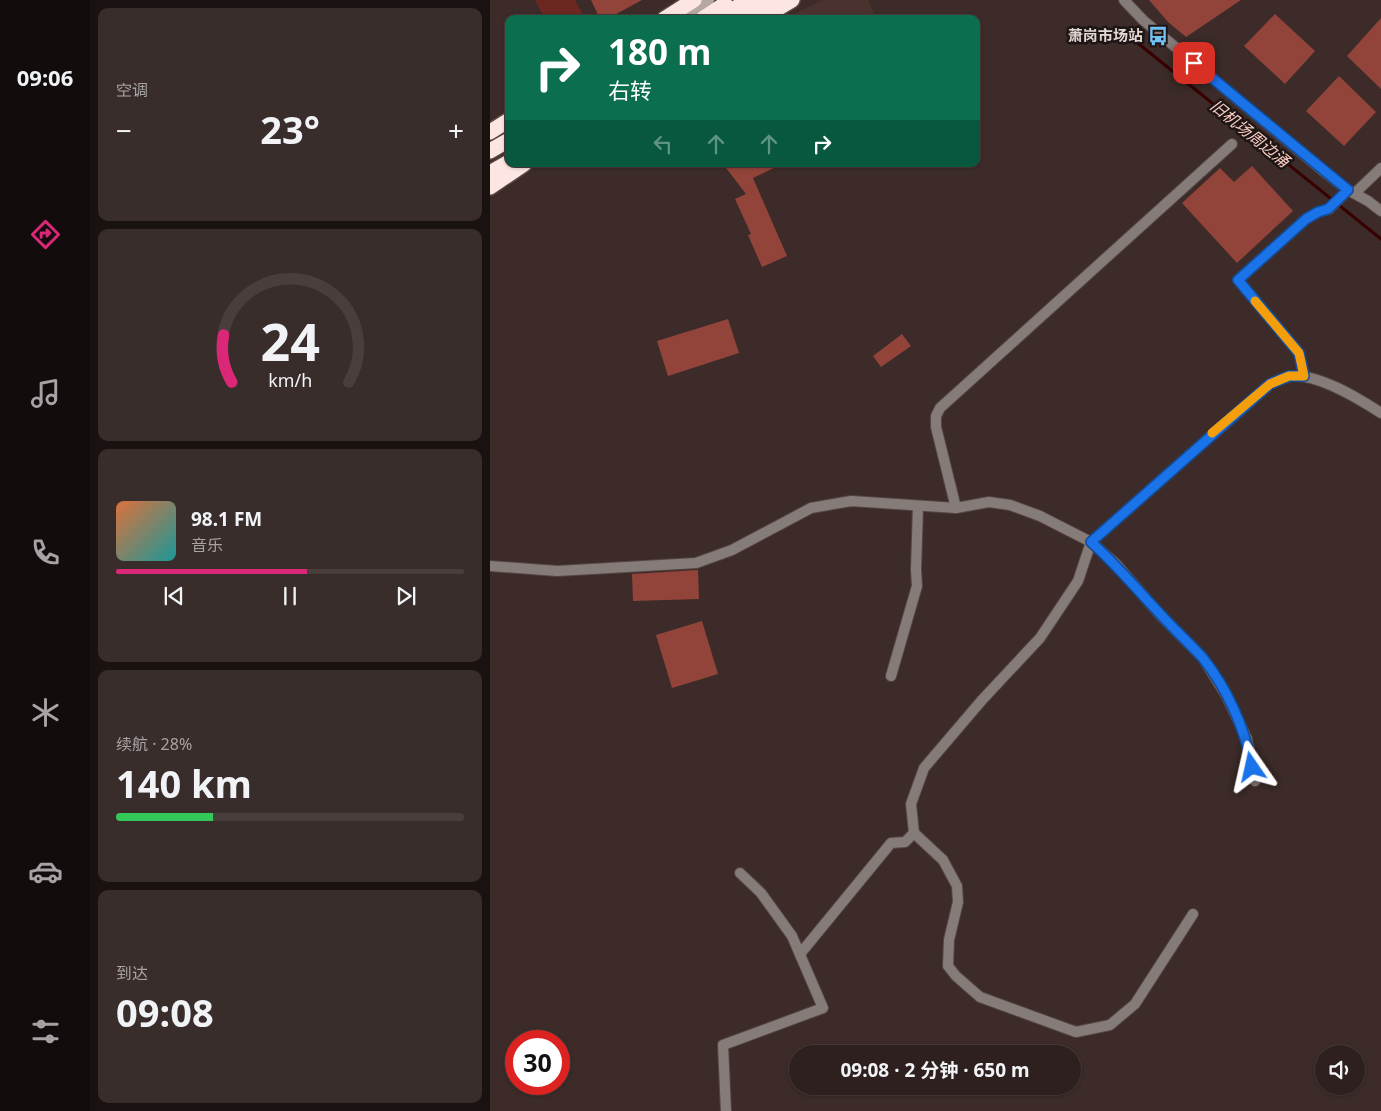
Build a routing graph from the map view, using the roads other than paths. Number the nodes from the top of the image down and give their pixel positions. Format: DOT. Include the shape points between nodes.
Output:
graph roads {
  1 [pos="694,0"];
  2 [pos="709,0"];
  3 [pos="730,0"];
  4 [pos="749,0"];
  5 [pos="770,0"];
  6 [pos="792,0"];
  7 [pos="1124,0"];
  8 [pos="670,15"];
  9 [pos="685,15"];
  10 [pos="708,15"];
  11 [pos="725,15"];
  12 [pos="747,15"];
  13 [pos="767,15"];
  14 [pos="505,123"];
  15 [pos="505,126"];
  16 [pos="490,133"];
  17 [pos="505,140"];
  18 [pos="505,142"];
  19 [pos="1232,144"];
  20 [pos="490,145"];
  21 [pos="490,151"];
  22 [pos="505,164"];
  23 [pos="520,167"];
  24 [pos="1381,168"];
  25 [pos="490,173"];
  26 [pos="490,187"];
  27 [pos="1348,193"];
  28 [pos="1381,211"];
  29 [pos="1304,376"];
  30 [pos="1381,413"];
  31 [pos="918,506"];
  32 [pos="956,508"];
  33 [pos="1091,542"];
  34 [pos="490,566"];
  35 [pos="890,676"];
  36 [pos="1255,781"];
  37 [pos="914,833"];
  38 [pos="740,874"];
  39 [pos="1193,914"];
  40 [pos="800,954"];
  41 [pos="726,1111"];
  1 -- 8 [label="highway"];
  2 -- 9 [label="main road"];
  3 -- 10 [label="highway"];
  4 -- 11 [label="highway"];
  5 -- 12 [label="highway"];
  6 -- 13 [label="highway"];
  7 -- 27 [label="street" via="1142,20"];
  14 -- 16 [label="highway"];
  15 -- 16 [label="main road"];
  17 -- 20 [label="highway"];
  18 -- 21 [label="highway"];
  19 -- 32 [label="street" via="940,408 936,427"];
  22 -- 25 [label="highway"];
  23 -- 26 [label="highway"];
  24 -- 27 [label="street"];
  27 -- 28 [label="street"];
  27 -- 29 [label="street" via="1328,209 1306,219 1238,280 1299,353"];
  29 -- 30 [label="street" via="1318,379"];
  29 -- 33 [label="street" via="1289,376 1270,384"];
  31 -- 32 [label="street"];
  31 -- 34 [label="street" via="851,502 811,508 732,550 696,563 557,571"];
  31 -- 35 [label="street" via="917,586"];
  32 -- 33 [label="street" via="989,502 1010,505"];
  33 -- 36 [label="street" via="1116,564 1203,658 1226,695 1247,739"];
  33 -- 37 [label="street" via="1078,581 1040,638 924,768 911,804"];
  37 -- 39 [label="street" via="942,860 957,886 958,902 949,940 948,966 956,976 980,997 1076,1032 1110,1025 1135,1004"];
  37 -- 40 [label="street" via="905,842 891,843"];
  38 -- 40 [label="street" via="761,893 792,936"];
  40 -- 41 [label="street" via="823,1008 723,1045"];
}
